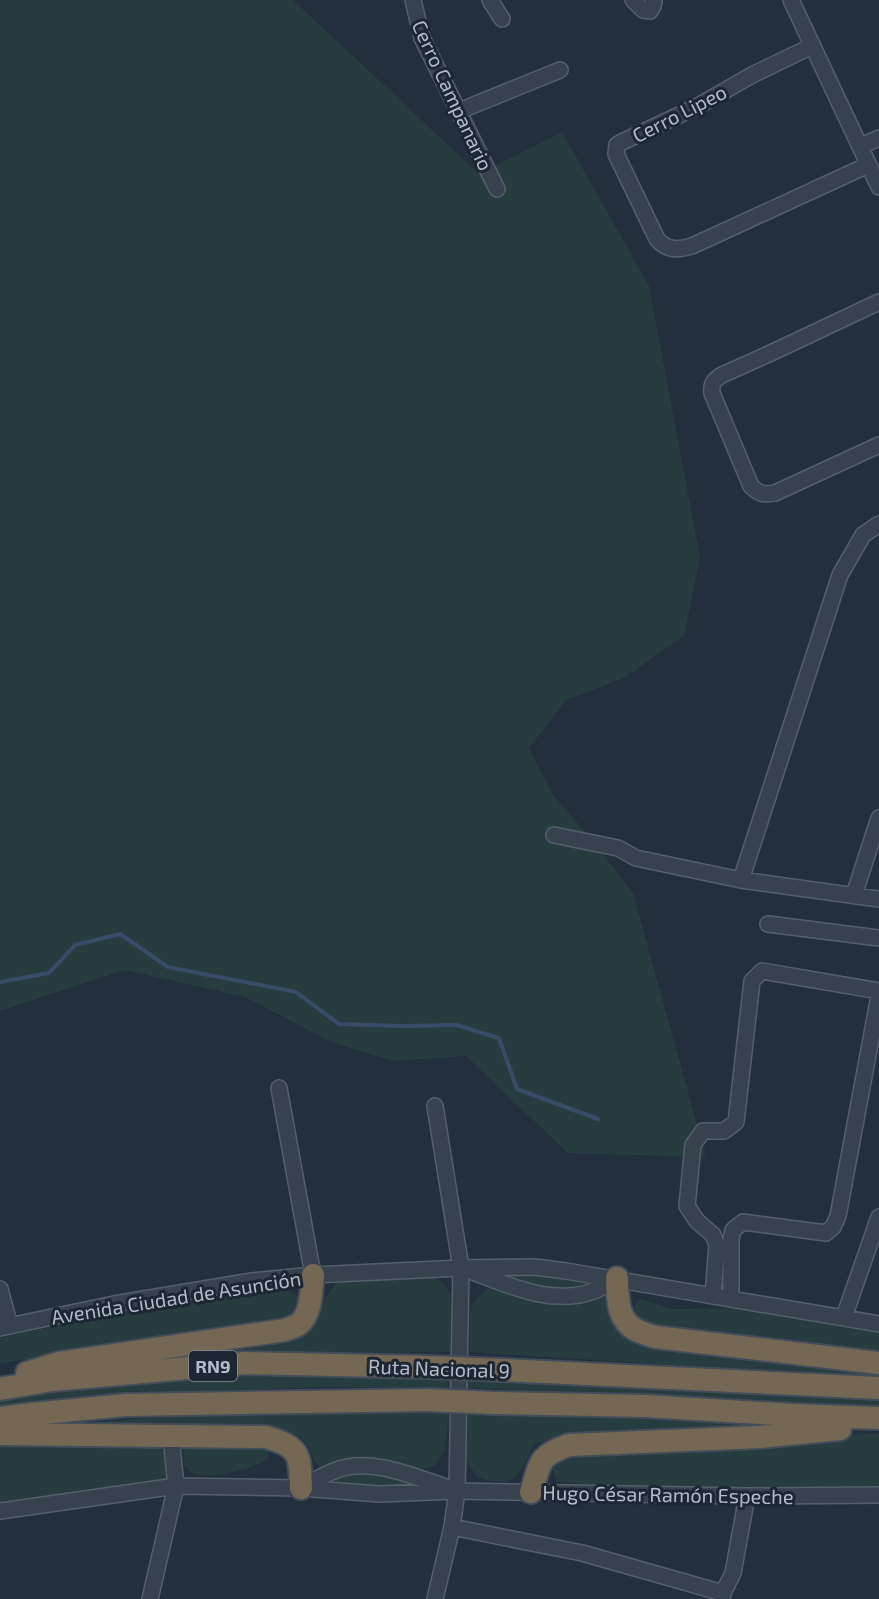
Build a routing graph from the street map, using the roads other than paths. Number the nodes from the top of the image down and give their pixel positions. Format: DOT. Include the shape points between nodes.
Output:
graph roads {
  1 [pos="413,0"];
  2 [pos="490,0"];
  3 [pos="633,0"];
  4 [pos="652,0"];
  5 [pos="791,0"];
  6 [pos="502,19"];
  7 [pos="812,46"];
  8 [pos="560,70"];
  9 [pos="459,111"];
  10 [pos="879,138"];
  11 [pos="861,146"];
  12 [pos="868,165"];
  13 [pos="879,188"];
  14 [pos="497,189"];
  15 [pos="879,302"];
  16 [pos="879,445"];
  17 [pos="879,524"];
  18 [pos="879,818"];
  19 [pos="554,835"];
  20 [pos="741,880"];
  21 [pos="854,895"];
  22 [pos="879,899"];
  23 [pos="768,924"];
  24 [pos="879,938"];
  25 [pos="879,991"];
  26 [pos="879,996"];
  27 [pos="279,1088"];
  28 [pos="435,1106"];
  29 [pos="879,1217"];
  30 [pos="875,1244"];
  31 [pos="462,1268"];
  32 [pos="313,1275"];
  33 [pos="617,1278"];
  34 [pos="0,1289"];
  35 [pos="713,1295"];
  36 [pos="732,1298"];
  37 [pos="844,1317"];
  38 [pos="879,1324"];
  39 [pos="5,1327"];
  40 [pos="879,1363"];
  41 [pos="0,1380"];
  42 [pos="879,1388"];
  43 [pos="0,1389"];
  44 [pos="0,1418"];
  45 [pos="879,1418"];
  46 [pos="879,1427"];
  47 [pos="0,1434"];
  48 [pos="171,1437"];
  49 [pos="176,1486"];
  50 [pos="301,1488"];
  51 [pos="457,1491"];
  52 [pos="531,1492"];
  53 [pos="879,1495"];
  54 [pos="747,1496"];
  55 [pos="0,1511"];
  56 [pos="452,1527"];
  57 [pos="723,1596"];
  58 [pos="150,1599"];
  59 [pos="435,1599"];
  1 -- 9 [label="street, Cerro Campanario" via="422,38"];
  2 -- 6 [label="street"];
  3 -- 4 [label="street" via="650,11"];
  5 -- 7 [label="street"];
  7 -- 11 [label="street"];
  7 -- 12 [label="street, Cerro Lipeo" via="620,143 616,154 657,239 666,247 680,249"];
  8 -- 9 [label="street"];
  9 -- 14 [label="street, Cerro Campanario"];
  10 -- 11 [label="street"];
  11 -- 12 [label="street"];
  12 -- 13 [label="street"];
  15 -- 16 [label="street" via="714,379 712,393 752,486 764,495"];
  17 -- 20 [label="street" via="863,535 840,575"];
  18 -- 21 [label="street"];
  19 -- 20 [label="street" via="618,848 636,858"];
  20 -- 21 [label="street"];
  21 -- 22 [label="street"];
  23 -- 24 [label="street"];
  25 -- 35 [label="street" via="762,971 752,981 736,1122 724,1131 703,1131 693,1145 687,1206 713,1234 717,1245"];
  26 -- 36 [label="street" via="836,1221 826,1233 743,1222 733,1230 731,1240"];
  27 -- 32 [label="street"];
  28 -- 31 [label="street"];
  29 -- 30 [label="street"];
  30 -- 37 [label="street"];
  31 -- 32 [label="street, Avenida Ciudad de Asunción"];
  31 -- 33 [label="street, Avenida Ciudad de Asunción" via="535,1267"];
  31 -- 33 [label="street, Avenida Ciudad de Asunción" via="540,1294 570,1296 596,1291"];
  31 -- 51 [label="street"];
  32 -- 39 [label="street, Avenida Ciudad de Asunción" via="126,1302"];
  32 -- 41 [label="highway" via="304,1316 299,1324 285,1330 59,1363"];
  33 -- 35 [label="street, Avenida Ciudad de Asunción"];
  33 -- 40 [label="highway" via="619,1311 636,1330 655,1336"];
  34 -- 39 [label="street"];
  35 -- 36 [label="street, Avenida Ciudad de Asunción"];
  36 -- 37 [label="street, Avenida Ciudad de Asunción"];
  37 -- 38 [label="street, Avenida Ciudad de Asunción"];
  42 -- 43 [label="highway, Ruta Nacional 9 / RN9, bridge" via="502,1370 245,1363 53,1380"];
  44 -- 45 [label="highway, Ruta Nacional 9 / RN9, bridge" via="126,1405 426,1400"];
  46 -- 52 [label="highway" via="760,1437 569,1445 546,1455"];
  47 -- 48 [label="highway"];
  48 -- 49 [label="street"];
  48 -- 50 [label="highway" via="266,1437 285,1443 295,1451"];
  49 -- 50 [label="street, Hugo César Ramón Espeche"];
  49 -- 55 [label="street, Hugo César Ramón Espeche"];
  49 -- 58 [label="street"];
  50 -- 51 [label="street, Hugo César Ramón Espeche" via="379,1494"];
  50 -- 51 [label="street, Hugo César Ramón Espeche" via="335,1470 366,1466 397,1471"];
  51 -- 52 [label="street, Hugo César Ramón Espeche"];
  51 -- 56 [label="street"];
  52 -- 54 [label="street, Hugo César Ramón Espeche"];
  53 -- 54 [label="street, Hugo César Ramón Espeche"];
  54 -- 57 [label="street" via="733,1574"];
  56 -- 57 [label="street" via="582,1554"];
  56 -- 59 [label="street"];
}
